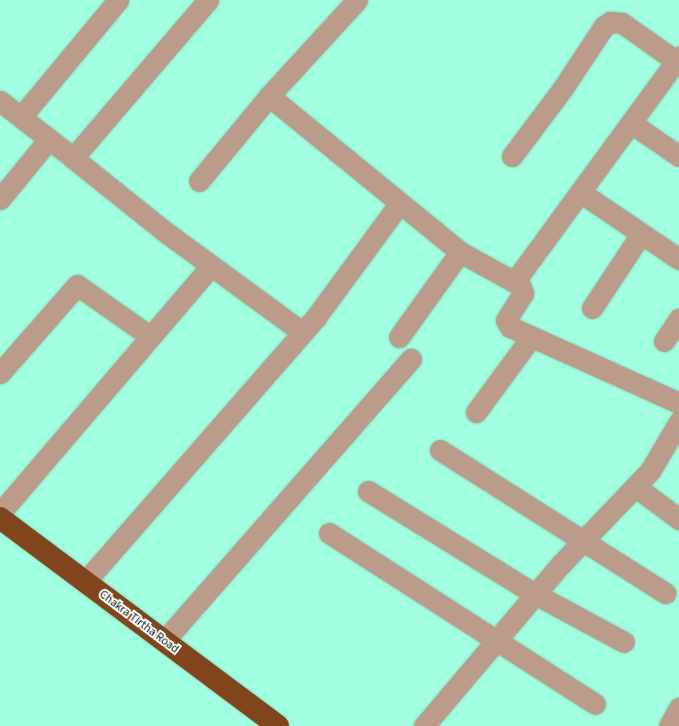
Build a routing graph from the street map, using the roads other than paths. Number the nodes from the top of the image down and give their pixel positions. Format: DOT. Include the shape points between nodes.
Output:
graph roads {
  1 [pos="118,0"];
  2 [pos="208,0"];
  3 [pos="357,0"];
  4 [pos="678,61"];
  5 [pos="269,96"];
  6 [pos="0,101"];
  7 [pos="21,117"];
  8 [pos="631,123"];
  9 [pos="49,139"];
  10 [pos="512,156"];
  11 [pos="679,156"];
  12 [pos="73,158"];
  13 [pos="199,181"];
  14 [pos="580,192"];
  15 [pos="0,199"];
  16 [pos="399,204"];
  17 [pos="641,234"];
  18 [pos="460,252"];
  19 [pos="679,259"];
  20 [pos="211,266"];
  21 [pos="515,281"];
  22 [pos="592,308"];
  23 [pos="679,319"];
  24 [pos="302,332"];
  25 [pos="399,336"];
  26 [pos="532,336"];
  27 [pos="150,337"];
  28 [pos="664,341"];
  29 [pos="411,359"];
  30 [pos="0,373"];
  31 [pos="679,402"];
  32 [pos="476,412"];
  33 [pos="679,422"];
  34 [pos="440,450"];
  35 [pos="636,486"];
  36 [pos="368,491"];
  37 [pos="0,513"];
  38 [pos="0,518"];
  39 [pos="679,519"];
  40 [pos="329,533"];
  41 [pos="584,541"];
  42 [pos="86,582"];
  43 [pos="665,593"];
  44 [pos="535,594"];
  45 [pos="495,639"];
  46 [pos="164,641"];
  47 [pos="624,642"];
  48 [pos="595,704"];
  49 [pos="679,708"];
  50 [pos="278,726"];
  51 [pos="424,726"];
  52 [pos="669,726"];
  1 -- 7 [label="street"];
  2 -- 12 [label="street"];
  3 -- 5 [label="street"];
  4 -- 8 [label="street"];
  4 -- 10 [label="street" via="622,23 610,22 604,26 563,88"];
  5 -- 13 [label="street"];
  5 -- 16 [label="street"];
  6 -- 7 [label="street"];
  7 -- 9 [label="street"];
  8 -- 11 [label="street"];
  8 -- 14 [label="street"];
  9 -- 12 [label="street"];
  9 -- 15 [label="street"];
  12 -- 20 [label="street" via="164,232"];
  14 -- 17 [label="street"];
  14 -- 21 [label="street"];
  16 -- 18 [label="street"];
  16 -- 24 [label="street"];
  17 -- 19 [label="street"];
  17 -- 22 [label="street"];
  18 -- 21 [label="street"];
  18 -- 25 [label="street"];
  20 -- 24 [label="street"];
  20 -- 27 [label="street"];
  21 -- 26 [label="street" via="523,293 506,320 510,327"];
  23 -- 28 [label="street"];
  24 -- 42 [label="street"];
  26 -- 31 [label="street"];
  26 -- 32 [label="street"];
  27 -- 30 [label="street" via="77,286"];
  27 -- 37 [label="street"];
  29 -- 46 [label="street"];
  33 -- 35 [label="street" via="650,471"];
  34 -- 41 [label="street"];
  35 -- 39 [label="street"];
  35 -- 41 [label="street"];
  36 -- 44 [label="street"];
  38 -- 42 [label="highway, Chakra Tirtha Road"];
  40 -- 45 [label="street"];
  41 -- 43 [label="street"];
  41 -- 44 [label="street"];
  42 -- 46 [label="highway, Chakra Tirtha Road"];
  44 -- 45 [label="street"];
  44 -- 47 [label="street"];
  45 -- 48 [label="street"];
  45 -- 51 [label="street"];
  46 -- 50 [label="highway, Chakra Tirtha Road"];
  49 -- 52 [label="street"];
}
